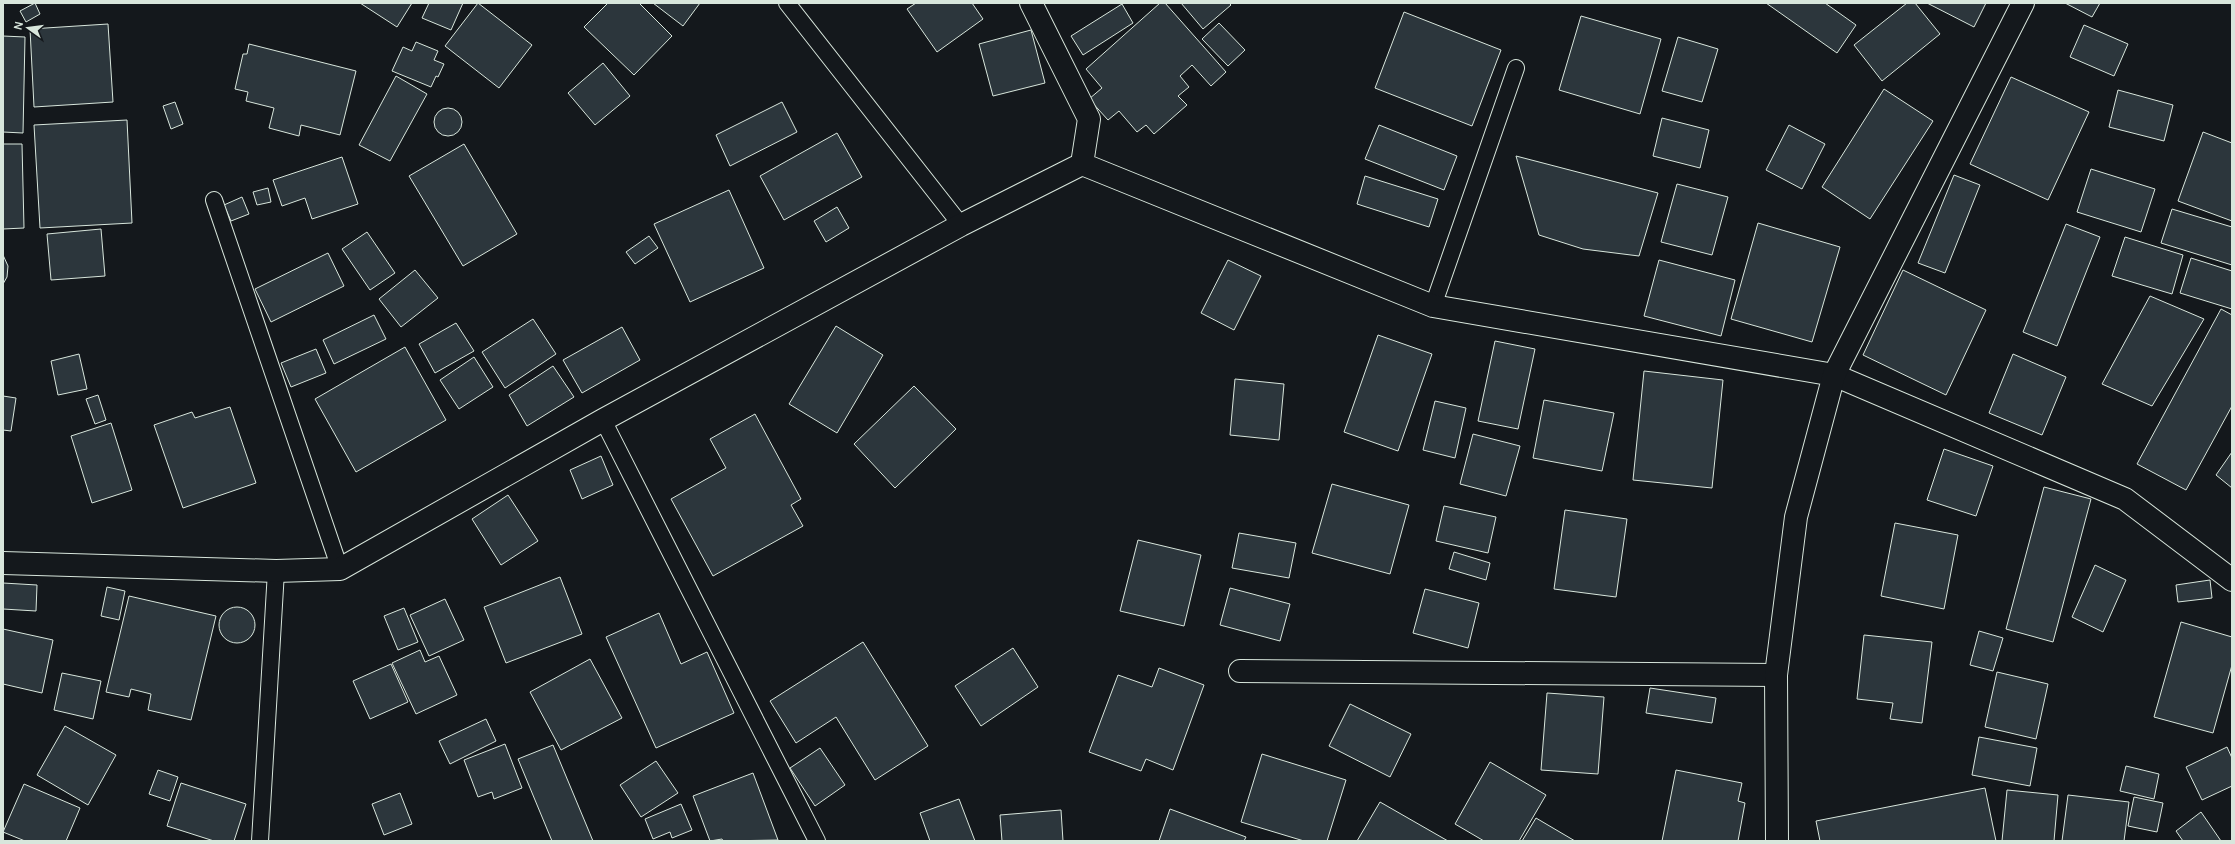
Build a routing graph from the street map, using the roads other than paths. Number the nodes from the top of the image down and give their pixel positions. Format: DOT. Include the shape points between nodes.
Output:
graph roads {
  1 [pos="787,3"];
  2 [pos="1031,3"];
  3 [pos="2023,3"];
  4 [pos="1516,68"];
  5 [pos="1082,164"];
  6 [pos="214,200"];
  7 [pos="961,225"];
  8 [pos="1433,306"];
  9 [pos="1834,375"];
  10 [pos="603,420"];
  11 [pos="3,563"];
  12 [pos="340,569"];
  13 [pos="276,572"];
  14 [pos="2232,580"];
  15 [pos="1240,671"];
  16 [pos="1776,676"];
  17 [pos="260,841"];
  18 [pos="817,841"];
  19 [pos="1777,841"];
  1 -- 7 [label="lane"];
  2 -- 5 [label="street" via="1089,119"];
  3 -- 9 [label="street"];
  4 -- 8 [label="lane"];
  5 -- 7 [label="street"];
  5 -- 8 [label="street"];
  6 -- 12 [label="lane"];
  7 -- 10 [label="street"];
  8 -- 9 [label="street"];
  9 -- 14 [label="street" via="2125,499"];
  9 -- 16 [label="street" via="1796,517"];
  10 -- 12 [label="street"];
  10 -- 18 [label="lane"];
  11 -- 13 [label="street"];
  12 -- 13 [label="street"];
  13 -- 17 [label="lane"];
  15 -- 16 [label="street"];
  16 -- 19 [label="street"];
}
